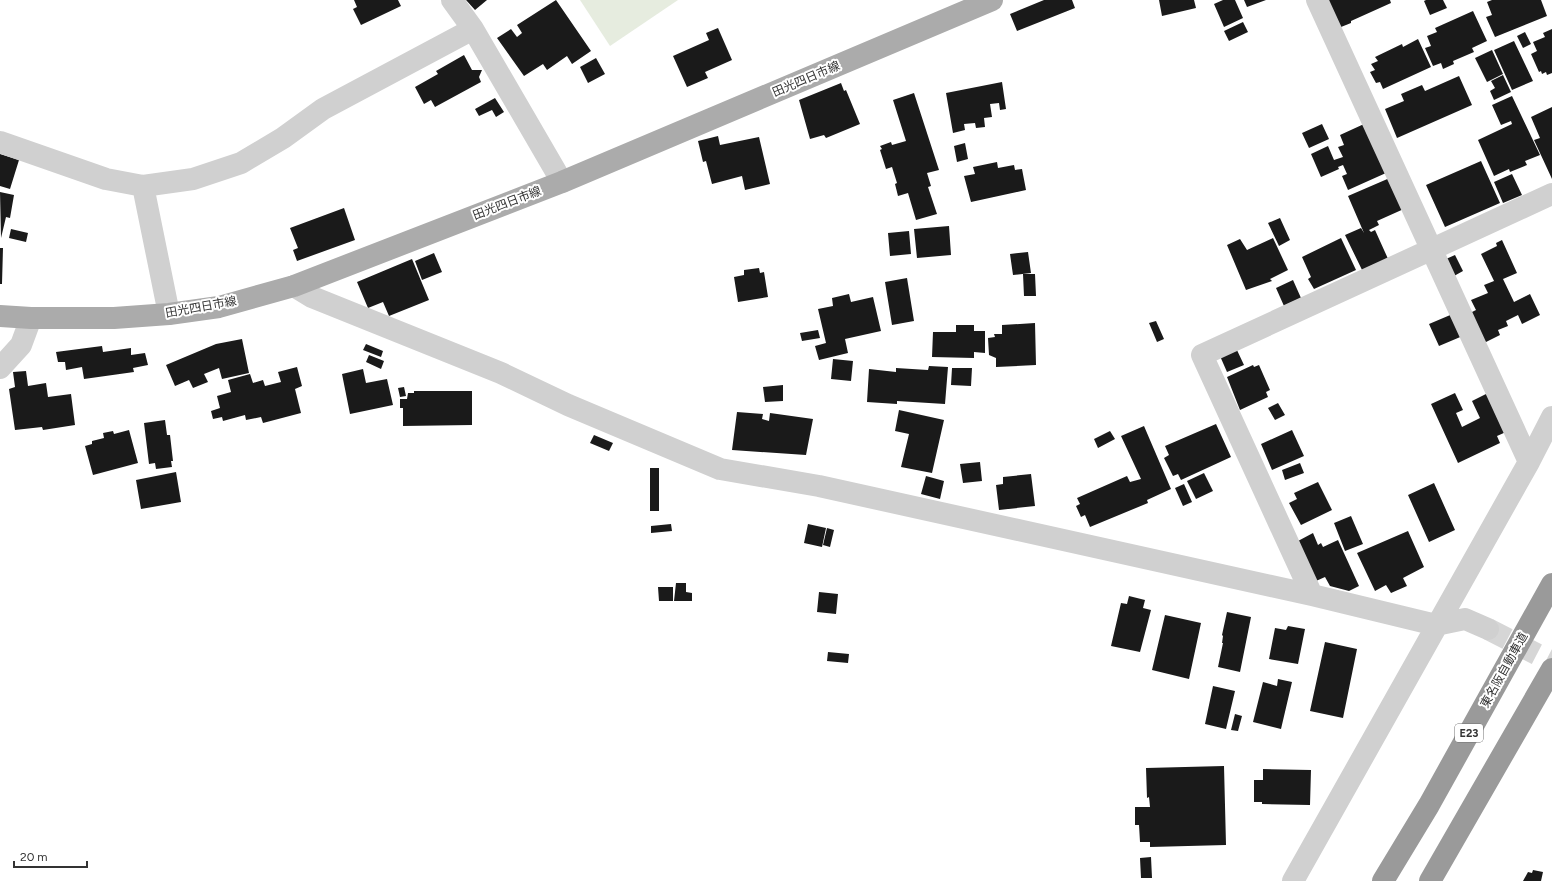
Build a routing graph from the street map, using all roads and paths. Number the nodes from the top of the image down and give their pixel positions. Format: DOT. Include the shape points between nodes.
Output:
graph roads {
  1 [pos="452,0"];
  2 [pos="992,0"];
  3 [pos="1317,0"];
  4 [pos="473,29"];
  5 [pos="0,142"];
  6 [pos="562,182"];
  7 [pos="143,186"];
  8 [pos="1552,194"];
  9 [pos="1431,250"];
  10 [pos="294,286"];
  11 [pos="170,314"];
  12 [pos="0,316"];
  13 [pos="31,318"];
  14 [pos="0,368"];
  15 [pos="1552,417"];
  16 [pos="1529,462"];
  17 [pos="1552,584"];
  18 [pos="1312,595"];
  19 [pos="1436,625"];
  20 [pos="1488,629"];
  21 [pos="1552,669"];
  22 [pos="1293,881"];
  23 [pos="1383,881"];
  24 [pos="1430,881"];
  1 -- 4 [label="street"];
  2 -- 6 [label="main road, 田光四日市線"];
  3 -- 9 [label="street"];
  4 -- 6 [label="street"];
  4 -- 7 [label="street" via="323,109 283,138 241,163 193,179"];
  5 -- 7 [label="street" via="106,179"];
  6 -- 10 [label="main road, 田光四日市線"];
  7 -- 11 [label="street"];
  8 -- 9 [label="street"];
  9 -- 16 [label="street"];
  9 -- 18 [label="street" via="1202,355"];
  10 -- 11 [label="main road, 田光四日市線" via="219,307"];
  10 -- 18 [label="street" via="312,297 501,373 568,405 720,469 819,486"];
  11 -- 13 [label="main road, 田光四日市線" via="114,318"];
  12 -- 13 [label="main road, 田光四日市線"];
  13 -- 14 [label="street" via="21,345"];
  15 -- 16 [label="street"];
  16 -- 19 [label="street"];
  17 -- 23 [label="highway, 東名阪自動車道 / E23" via="1429,805"];
  18 -- 19 [label="street"];
  19 -- 20 [label="street" via="1465,619"];
  19 -- 22 [label="street"];
  21 -- 24 [label="highway"];
}
